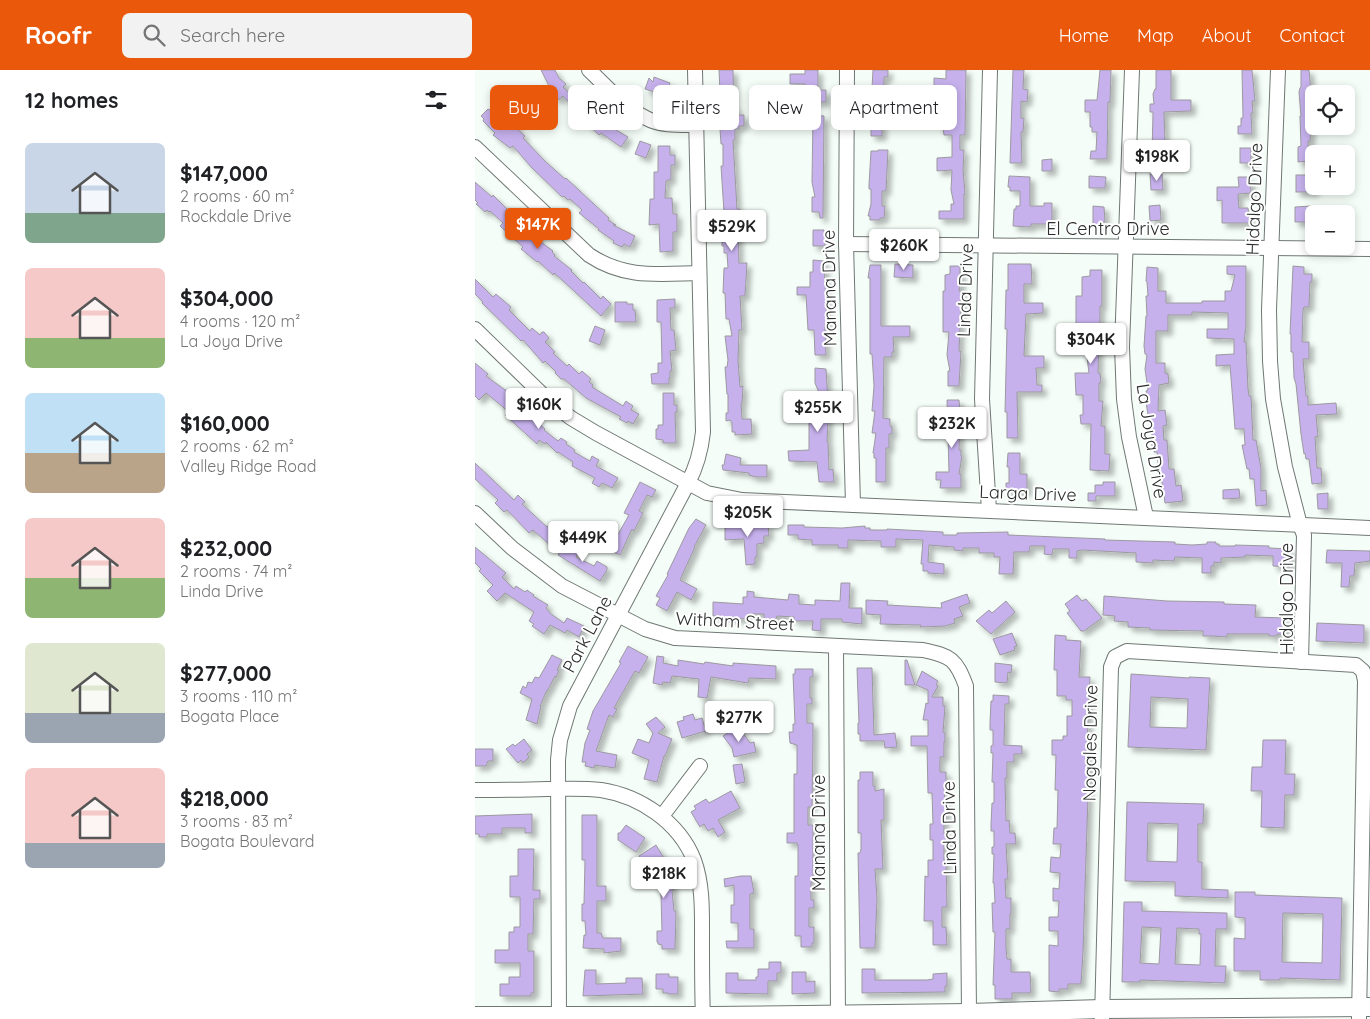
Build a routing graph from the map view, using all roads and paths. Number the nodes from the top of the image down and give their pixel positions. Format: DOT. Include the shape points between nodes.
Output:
graph roads {
  1 [pos="589,70"];
  2 [pos="695,70"];
  3 [pos="847,70"];
  4 [pos="990,70"];
  5 [pos="1132,70"];
  6 [pos="1278,70"];
  7 [pos="695,85"];
  8 [pos="653,120"];
  9 [pos="696,130"];
  10 [pos="475,147"];
  11 [pos="846,244"];
  12 [pos="985,246"];
  13 [pos="1125,248"];
  14 [pos="1271,248"];
  15 [pos="1370,249"];
  16 [pos="699,273"];
  17 [pos="475,329"];
  18 [pos="688,483"];
  19 [pos="853,505"];
  20 [pos="989,510"];
  21 [pos="475,513"];
  22 [pos="1146,517"];
  23 [pos="1300,525"];
  24 [pos="1370,528"];
  25 [pos="617,615"];
  26 [pos="836,646"];
  27 [pos="941,654"];
  28 [pos="1301,662"];
  29 [pos="700,766"];
  30 [pos="558,788"];
  31 [pos="475,790"];
  32 [pos="662,816"];
  33 [pos="1363,1011"];
  34 [pos="1102,1014"];
  35 [pos="1237,1014"];
  36 [pos="475,1016"];
  37 [pos="969,1016"];
  38 [pos="703,1017"];
  39 [pos="838,1017"];
  40 [pos="559,1018"];
  1 -- 8 [label="street" via="623,102"];
  2 -- 7 [label="street, Park Lane"];
  3 -- 11 [label="street, Manana Drive"];
  4 -- 12 [label="street, Linda Drive"];
  5 -- 13 [label="street, La Joya Drive"];
  6 -- 14 [label="street, Hidalgo Drive"];
  9 -- 16 [label="street, Park Lane"];
  10 -- 16 [label="street" via="599,261 622,271 641,274"];
  11 -- 12 [label="street, El Centro Drive"];
  11 -- 19 [label="street, Manana Drive"];
  12 -- 13 [label="street, El Centro Drive"];
  12 -- 20 [label="street, Linda Drive" via="982,399"];
  13 -- 14 [label="street, El Centro Drive"];
  13 -- 22 [label="street, La Joya Drive" via="1124,399"];
  14 -- 15 [label="street, El Centro Drive"];
  14 -- 23 [label="street, Hidalgo Drive" via="1269,310 1273,398 1285,467"];
  16 -- 18 [label="street, Park Lane" via="703,432 699,460"];
  17 -- 18 [label="street, Larga Drive" via="571,418"];
  18 -- 19 [label="street, Larga Drive" via="707,493 742,500"];
  18 -- 25 [label="street, Park Lane"];
  19 -- 20 [label="street, Larga Drive"];
  20 -- 22 [label="street, Larga Drive"];
  21 -- 25 [label="street, Witham Street" via="542,572"];
  22 -- 23 [label="street, Larga Drive"];
  23 -- 24 [label="street, Larga Drive"];
  23 -- 28 [label="street, Hidalgo Drive" via="1304,535"];
  25 -- 26 [label="street, Witham Street" via="645,629 675,638"];
  25 -- 30 [label="street, Park Lane" via="564,722 559,740"];
  26 -- 27 [label="street, Witham Street" via="901,648"];
  26 -- 39 [label="street, Manana Drive"];
  27 -- 37 [label="street, Linda Drive" via="953,659 966,686"];
  28 -- 33 [label="street, Hidalgo Drive" via="1356,664 1365,675"];
  28 -- 34 [label="street, Nogales Drive" via="1127,651 1115,657 1111,667"];
  29 -- 32 [label="street"];
  30 -- 31 [label="street"];
  30 -- 32 [label="street" via="601,790 624,795"];
  30 -- 40 [label="street, Park Lane"];
  32 -- 38 [label="street" via="685,844 699,882"];
  33 -- 35 [label="main road"];
  34 -- 35 [label="main road"];
  34 -- 37 [label="main road"];
  36 -- 40 [label="main road"];
  37 -- 39 [label="main road"];
  38 -- 39 [label="main road"];
  38 -- 40 [label="main road"];
}
